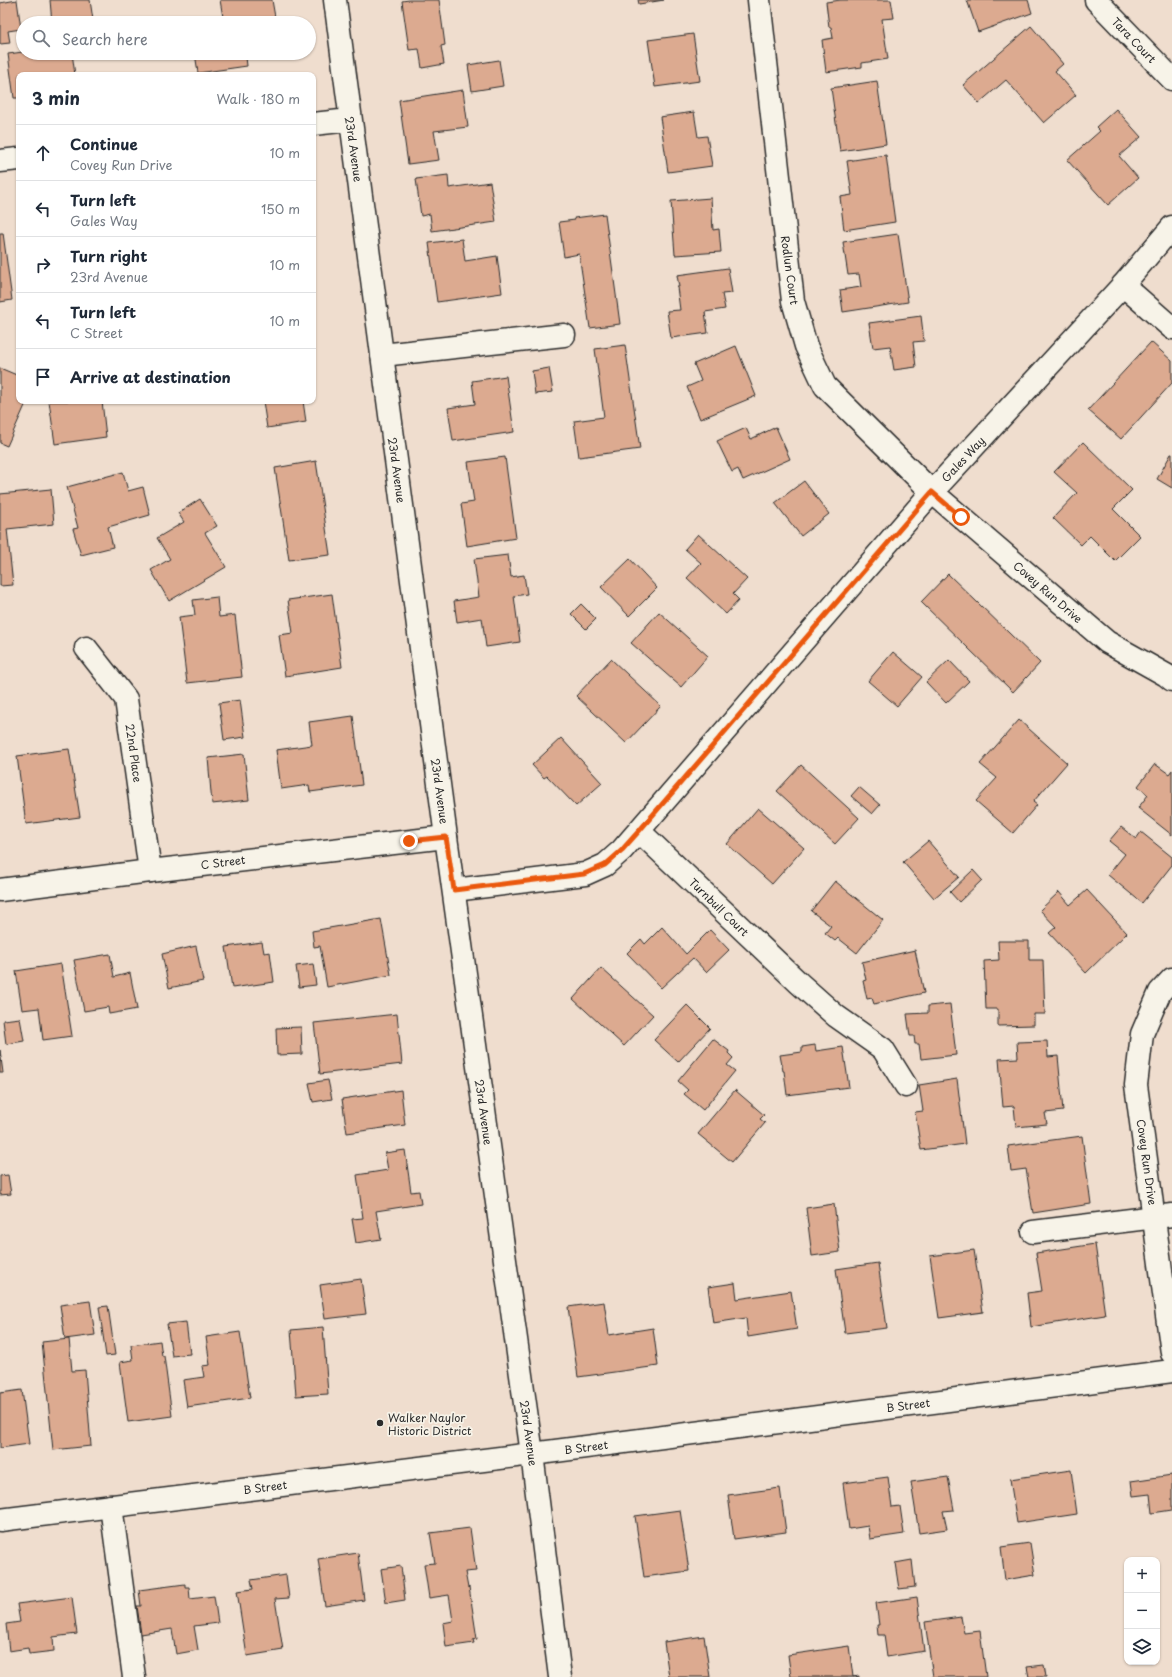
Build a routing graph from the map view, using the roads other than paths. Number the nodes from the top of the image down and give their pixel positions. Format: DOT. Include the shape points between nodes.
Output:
graph roads {
  1 [pos="335,0"];
  2 [pos="759,0"];
  3 [pos="1096,0"];
  4 [pos="1172,79"];
  5 [pos="350,120"];
  6 [pos="316,124"];
  7 [pos="16,159"];
  8 [pos="0,161"];
  9 [pos="1172,227"];
  10 [pos="1123,285"];
  11 [pos="1172,328"];
  12 [pos="564,335"];
  13 [pos="382,355"];
  14 [pos="932,492"];
  15 [pos="86,648"];
  16 [pos="1172,680"];
  17 [pos="639,831"];
  18 [pos="446,837"];
  19 [pos="150,871"];
  20 [pos="0,890"];
  21 [pos="454,890"];
  22 [pos="1172,979"];
  23 [pos="906,1086"];
  24 [pos="1163,1216"];
  25 [pos="1033,1232"];
  26 [pos="1172,1353"];
  27 [pos="1172,1371"];
  28 [pos="532,1454"];
  29 [pos="111,1506"];
  30 [pos="0,1520"];
  31 [pos="134,1677"];
  32 [pos="560,1677"];
  1 -- 5 [label="street, 23rd Avenue"];
  2 -- 14 [label="street, Rodlun Court" via="793,301 806,346 825,386"];
  3 -- 4 [label="street, Tara Court"];
  5 -- 6 [label="street"];
  5 -- 13 [label="street, 23rd Avenue"];
  7 -- 8 [label="street"];
  9 -- 10 [label="street, Gales Way"];
  10 -- 11 [label="street"];
  10 -- 14 [label="street, Gales Way"];
  12 -- 13 [label="street"];
  13 -- 18 [label="street, 23rd Avenue"];
  14 -- 16 [label="street, Covey Run Drive" via="1107,642"];
  14 -- 17 [label="street, Gales Way"];
  15 -- 19 [label="street, 22nd Place" via="126,699"];
  17 -- 21 [label="street, Gales Way" via="605,865 584,874"];
  17 -- 23 [label="street, Turnbull Court" via="799,983 836,1016 883,1049"];
  18 -- 19 [label="street, C Street"];
  18 -- 21 [label="street, 23rd Avenue"];
  19 -- 20 [label="street, C Street"];
  21 -- 28 [label="street, 23rd Avenue"];
  22 -- 24 [label="street, Covey Run Drive" via="1160,992 1142,1034 1136,1085"];
  24 -- 25 [label="street"];
  24 -- 26 [label="street, Covey Run Drive"];
  27 -- 28 [label="street, B Street"];
  28 -- 29 [label="street, B Street"];
  28 -- 32 [label="street, 23rd Avenue"];
  29 -- 30 [label="street, B Street"];
  29 -- 31 [label="street"];
}
